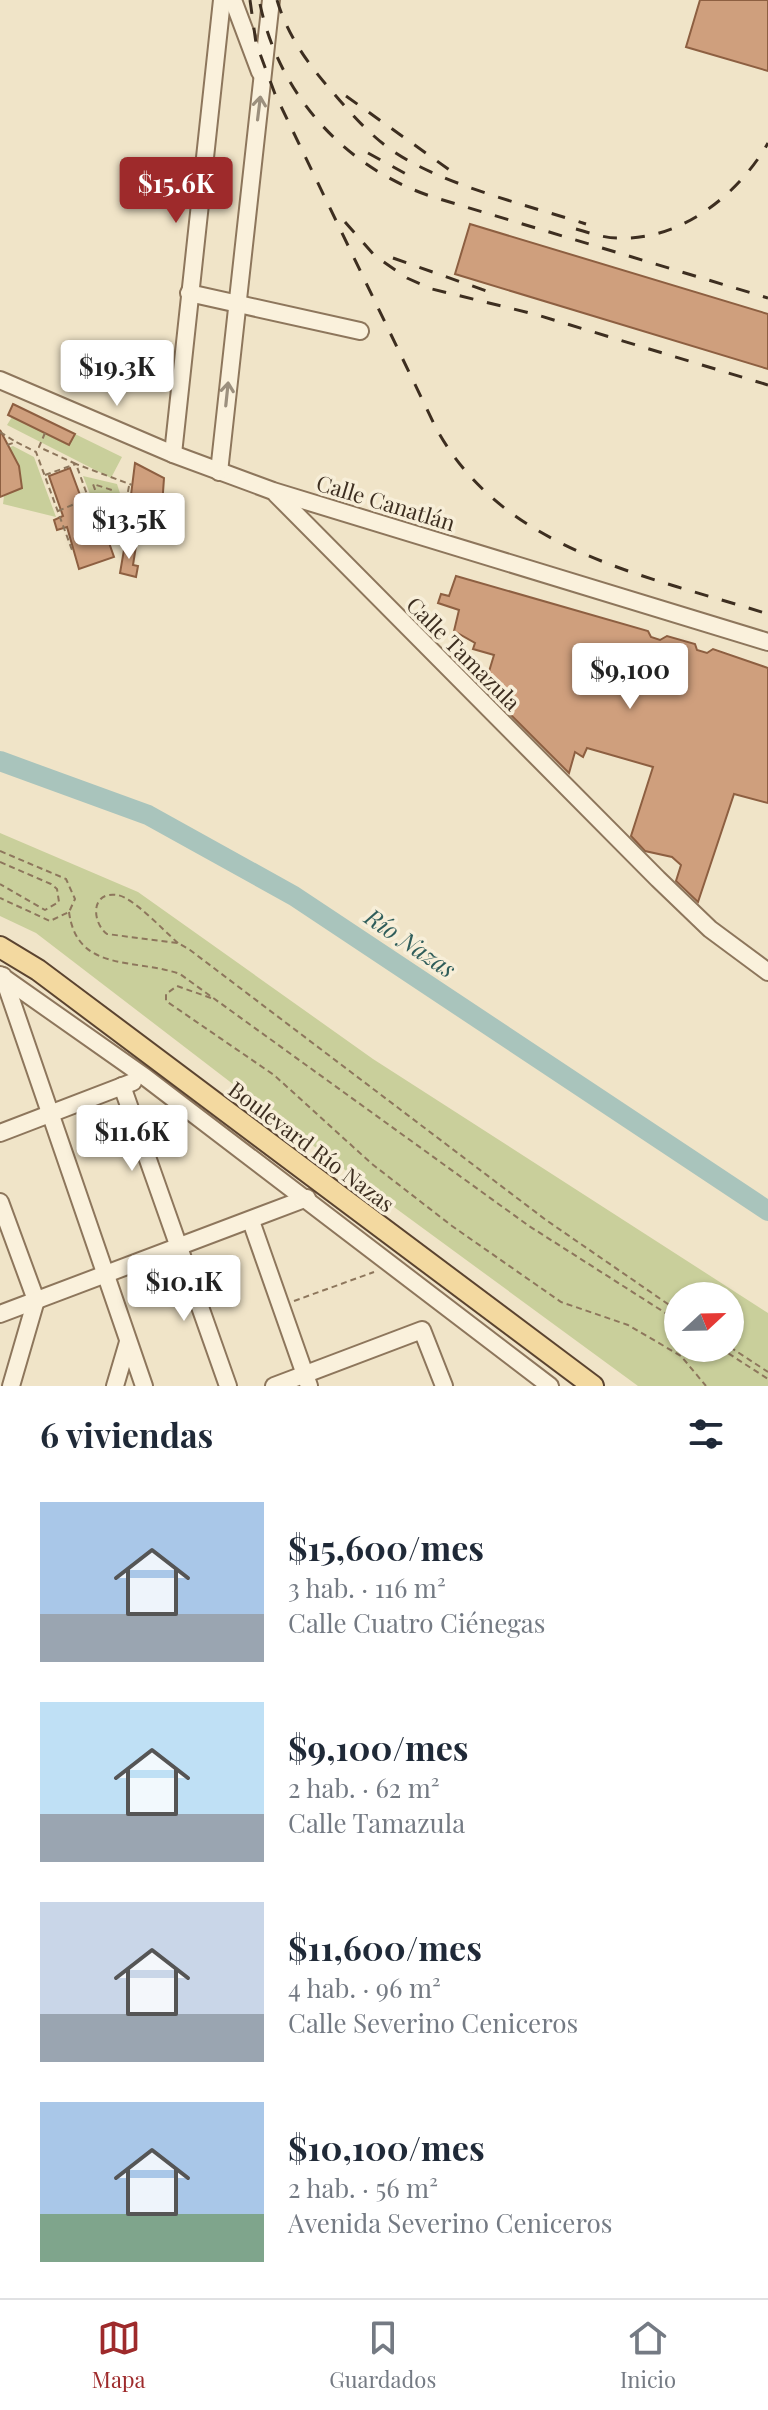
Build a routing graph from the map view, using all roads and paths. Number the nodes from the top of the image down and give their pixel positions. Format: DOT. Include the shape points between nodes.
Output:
graph roads {
  1 [pos="222,0"];
  2 [pos="233,0"];
  3 [pos="271,0"];
  4 [pos="262,78"];
  5 [pos="189,293"];
  6 [pos="236,303"];
  7 [pos="360,331"];
  8 [pos="0,380"];
  9 [pos="0,432"];
  10 [pos="45,433"];
  11 [pos="7,437"];
  12 [pos="0,439"];
  13 [pos="16,442"];
  14 [pos="7,445"];
  15 [pos="39,447"];
  16 [pos="36,452"];
  17 [pos="173,454"];
  18 [pos="76,464"];
  19 [pos="219,472"];
  20 [pos="44,476"];
  21 [pos="273,491"];
  22 [pos="97,495"];
  23 [pos="88,498"];
  24 [pos="130,498"];
  25 [pos="57,511"];
  26 [pos="118,519"];
  27 [pos="116,530"];
  28 [pos="130,545"];
  29 [pos="72,550"];
  30 [pos="768,642"];
  31 [pos="0,851"];
  32 [pos="0,862"];
  33 [pos="0,884"];
  34 [pos="0,898"];
  35 [pos="69,912"];
  36 [pos="178,943"];
  37 [pos="0,947"];
  38 [pos="768,972"];
  39 [pos="2,976"];
  40 [pos="216,1000"];
  41 [pos="145,1077"];
  42 [pos="122,1086"];
  43 [pos="52,1113"];
  44 [pos="0,1133"];
  45 [pos="307,1198"];
  46 [pos="0,1202"];
  47 [pos="251,1221"];
  48 [pos="178,1247"];
  49 [pos="391,1266"];
  50 [pos="106,1274"];
  51 [pos="36,1300"];
  52 [pos="664,1301"];
  53 [pos="281,1305"];
  54 [pos="664,1312"];
  55 [pos="0,1314"];
  56 [pos="128,1342"];
  57 [pos="744,1356"];
  58 [pos="742,1362"];
  59 [pos="768,1372"];
  60 [pos="307,1379"];
  61 [pos="768,1379"];
  62 [pos="11,1386"];
  63 [pos="115,1386"];
  64 [pos="144,1386"];
  65 [pos="228,1386"];
  66 [pos="274,1386"];
  67 [pos="444,1386"];
  68 [pos="550,1386"];
  69 [pos="593,1386"];
  70 [pos="706,1386"];
  1 -- 5 [label="street"];
  2 -- 4 [label="street"];
  3 -- 4 [label="street"];
  6 -- 4 [label="street, one-way"];
  5 -- 6 [label="street"];
  5 -- 17 [label="street"];
  6 -- 7 [label="street"];
  19 -- 6 [label="street, one-way"];
  8 -- 17 [label="street, Calle Canatlán"];
  9 -- 11 [label="path"];
  10 -- 15 [label="path"];
  11 -- 12 [label="path"];
  11 -- 13 [label="path"];
  13 -- 14 [label="path"];
  13 -- 16 [label="path"];
  15 -- 16 [label="path"];
  15 -- 18 [label="path"];
  16 -- 20 [label="path"];
  17 -- 19 [label="street, Calle Canatlán"];
  18 -- 20 [label="path"];
  18 -- 23 [label="path"];
  18 -- 24 [label="path" via="130,485"];
  19 -- 21 [label="street, Calle Canatlán"];
  20 -- 25 [label="path"];
  21 -- 30 [label="street, Calle Canatlán"];
  21 -- 38 [label="street, Calle Tamazula" via="658,879 710,929"];
  22 -- 23 [label="path"];
  22 -- 26 [label="path" via="107,523"];
  22 -- 26 [label="path" via="93,484 112,490"];
  23 -- 25 [label="path"];
  23 -- 27 [label="path" via="102,536"];
  25 -- 29 [label="path"];
  26 -- 27 [label="path"];
  27 -- 28 [label="path" via="121,539 131,540"];
  31 -- 35 [label="path" via="66,879 75,899"];
  32 -- 33 [label="path" via="51,884 59,902 45,910"];
  34 -- 35 [label="path" via="50,921"];
  35 -- 40 [label="path" via="72,930 91,953 180,974"];
  36 -- 36 [label="path" via="107,934 94,916 96,905 116,895 129,900"];
  36 -- 52 [label="path" via="546,1220"];
  37 -- 69 [label="main road, Boulevard Río Nazas" via="38,970"];
  39 -- 41 [label="street, Boulevard Río Nazas"];
  39 -- 43 [label="street"];
  40 -- 54 [label="path" via="529,1226"];
  40 -- 70 [label="path" via="177,986 166,994 166,1001 274,1075 372,1164 452,1226 561,1302 628,1325 681,1356"];
  41 -- 42 [label="street"];
  41 -- 45 [label="street, Boulevard Río Nazas"];
  42 -- 43 [label="street"];
  42 -- 48 [label="street"];
  43 -- 44 [label="street"];
  43 -- 50 [label="street"];
  45 -- 47 [label="street"];
  45 -- 49 [label="street, Boulevard Río Nazas"];
  46 -- 51 [label="street"];
  47 -- 48 [label="street"];
  47 -- 53 [label="street"];
  48 -- 50 [label="street"];
  48 -- 65 [label="street"];
  49 -- 53 [label="path"];
  49 -- 68 [label="street, Boulevard Río Nazas"];
  50 -- 51 [label="street"];
  50 -- 56 [label="street"];
  51 -- 55 [label="street"];
  51 -- 62 [label="street"];
  53 -- 60 [label="street"];
  56 -- 63 [label="street"];
  56 -- 64 [label="street"];
  57 -- 59 [label="path"];
  58 -- 61 [label="path"];
  60 -- 66 [label="street"];
  60 -- 67 [label="street" via="422,1330"];
}
